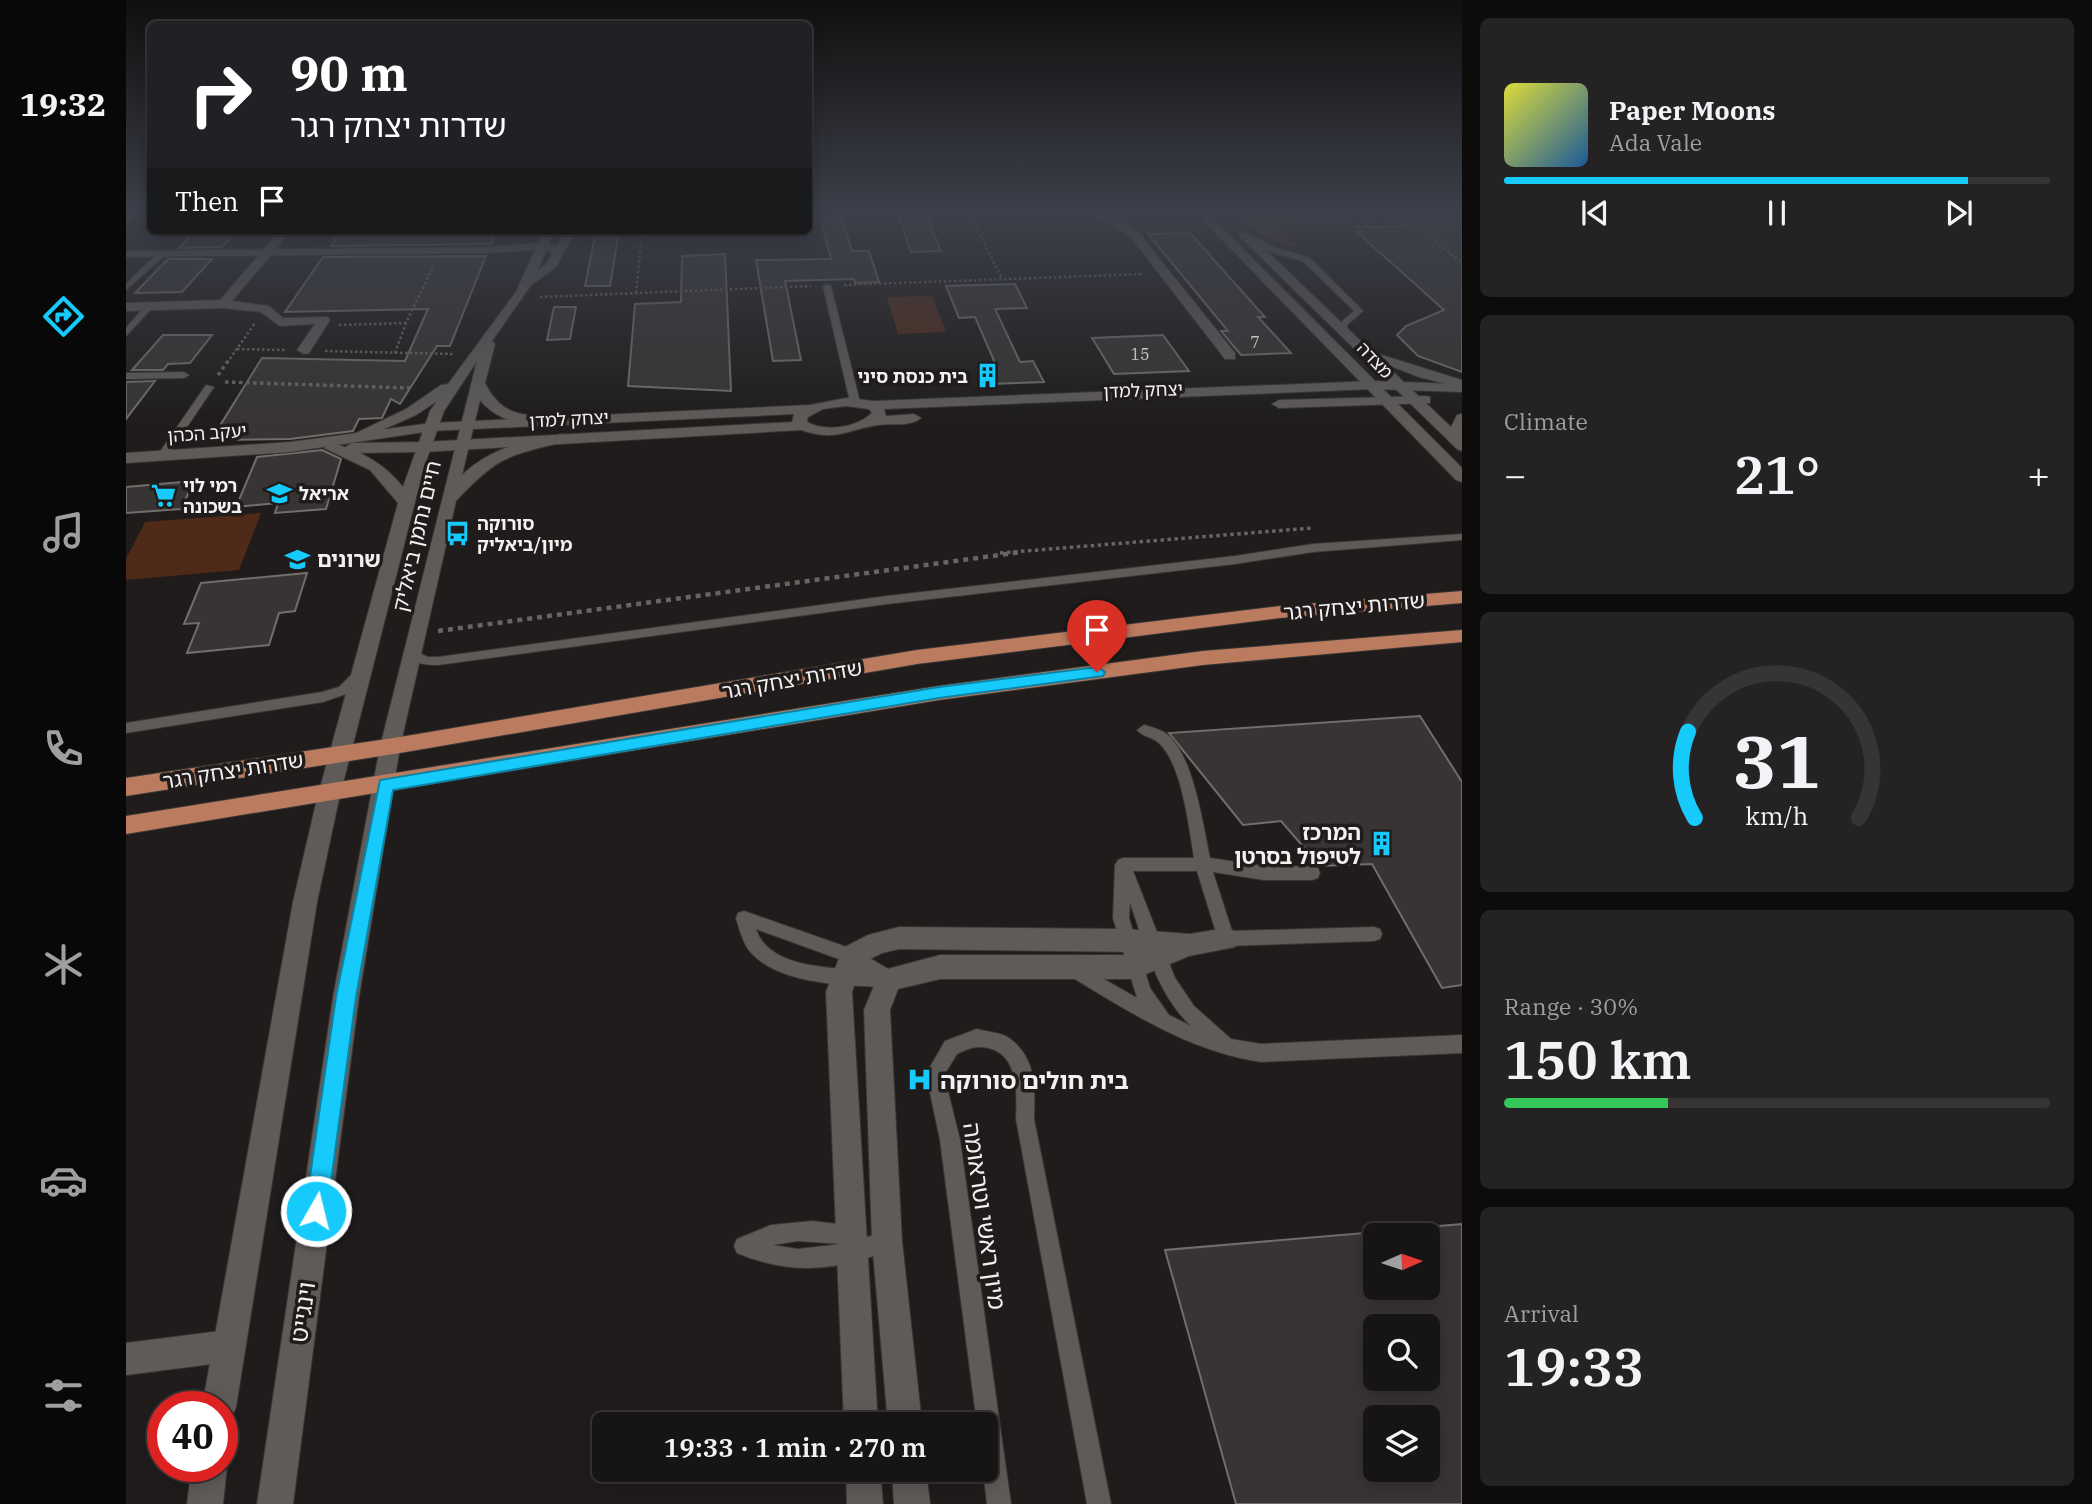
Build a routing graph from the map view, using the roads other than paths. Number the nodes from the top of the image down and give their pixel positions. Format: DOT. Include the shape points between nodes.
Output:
graph roads {
  1 [pos="242,282"];
  2 [pos="530,282"];
  3 [pos="1172,282"];
  4 [pos="1270,282"];
  5 [pos="1292,282"];
  6 [pos="1329,282"];
  7 [pos="527,284"];
  8 [pos="827,286"];
  9 [pos="223,304"];
  10 [pos="150,306"];
  11 [pos="126,307"];
  12 [pos="1344,332"];
  13 [pos="126,333"];
  14 [pos="490,337"];
  15 [pos="304,350"];
  16 [pos="1362,350"];
  17 [pos="1230,356"];
  18 [pos="184,375"];
  19 [pos="126,376"];
  20 [pos="459,378"];
  21 [pos="478,383"];
  22 [pos="1373,385"];
  23 [pos="1398,385"];
  24 [pos="1462,386"];
  25 [pos="209,387"];
  26 [pos="1386,400"];
  27 [pos="1413,400"];
  28 [pos="855,402"];
  29 [pos="1462,402"];
  30 [pos="809,409"];
  31 [pos="874,413"];
  32 [pos="1462,418"];
  33 [pos="564,421"];
  34 [pos="468,425"];
  35 [pos="802,426"];
  36 [pos="431,427"];
  37 [pos="357,436"];
  38 [pos="562,438"];
  39 [pos="461,444"];
  40 [pos="1461,445"];
  41 [pos="290,446"];
  42 [pos="423,447"];
  43 [pos="332,448"];
  44 [pos="162,456"];
  45 [pos="126,458"];
  46 [pos="1462,477"];
  47 [pos="448,501"];
  48 [pos="407,502"];
  49 [pos="1462,537"];
  50 [pos="1462,597"];
  51 [pos="1462,636"];
  52 [pos="415,641"];
  53 [pos="362,673"];
  54 [pos="126,728"];
  55 [pos="1144,730"];
  56 [pos="390,747"];
  57 [pos="340,753"];
  58 [pos="385,785"];
  59 [pos="126,787"];
  60 [pos="329,793"];
  61 [pos="126,825"];
  62 [pos="1203,864"];
  63 [pos="1124,865"];
  64 [pos="1312,873"];
  65 [pos="1374,934"];
  66 [pos="1226,939"];
  67 [pos="1143,952"];
  68 [pos="848,967"];
  69 [pos="1068,967"];
  70 [pos="889,979"];
  71 [pos="1166,1023"];
  72 [pos="1462,1044"];
  73 [pos="1231,1051"];
  74 [pos="887,1241"];
  75 [pos="852,1245"];
  76 [pos="228,1346"];
  77 [pos="126,1359"];
  78 [pos="221,1391"];
  79 [pos="860,1412"];
  80 [pos="904,1412"];
  81 [pos="208,1482"];
  82 [pos="864,1482"];
  83 [pos="910,1482"];
  84 [pos="205,1504"];
  85 [pos="275,1504"];
  86 [pos="865,1504"];
  87 [pos="912,1504"];
  88 [pos="999,1504"];
  89 [pos="1099,1504"];
  1 -- 9 [label="street"];
  2 -- 7 [label="street, חיים נחמן ביאליק"];
  3 -- 17 [label="street"];
  4 -- 22 [label="street, מצדה"];
  5 -- 12 [label="street, מצדה"];
  6 -- 12 [label="lane" via="1359,312 1343,324"];
  7 -- 14 [label="street, חיים נחמן ביאליק"];
  8 -- 28 [label="lane"];
  9 -- 10 [label="street"];
  9 -- 15 [label="street" via="265,309 280,322 324,320"];
  10 -- 11 [label="street"];
  10 -- 13 [label="lane"];
  12 -- 16 [label="street, מצדה"];
  14 -- 20 [label="street, חיים נחמן ביאליק"];
  14 -- 21 [label="street, חיים נחמן ביאליק"];
  16 -- 23 [label="street, מצדה"];
  16 -- 24 [label="street"];
  18 -- 19 [label="lane"];
  20 -- 36 [label="street, חיים נחמן ביאליק"];
  20 -- 37 [label="street" via="411,412"];
  21 -- 33 [label="street" via="483,397 498,412 522,419"];
  21 -- 34 [label="street, חיים נחמן ביאליק"];
  22 -- 23 [label="street, יצחק למדן"];
  22 -- 26 [label="street, מצדה"];
  22 -- 31 [label="street, יצחק למדן"];
  23 -- 24 [label="street, יצחק למדן"];
  23 -- 27 [label="street, מצדה"];
  25 -- 44 [label="lane"];
  26 -- 27 [label="street, יצחק למדן"];
  26 -- 31 [label="street, יצחק למדן"];
  26 -- 46 [label="street, מצדה"];
  27 -- 29 [label="street, יצחק למדן"];
  27 -- 40 [label="street, מצדה"];
  28 -- 30 [label="street, יצחק למדן"];
  28 -- 31 [label="street, יצחק למדן"];
  30 -- 33 [label="street, יצחק למדן"];
  30 -- 35 [label="street" via="801,415"];
  31 -- 35 [label="street, יצחק למדן" via="836,430"];
  32 -- 40 [label="street" via="1458,429"];
  33 -- 34 [label="street, יצחק למדן"];
  34 -- 36 [label="street, יצחק למדן"];
  34 -- 39 [label="street, חיים נחמן ביאליק"];
  35 -- 38 [label="street, יצחק למדן"];
  36 -- 37 [label="street, יעקב הכהן"];
  36 -- 42 [label="street, חיים נחמן ביאליק"];
  37 -- 41 [label="street, יעקב הכהן"];
  38 -- 39 [label="street, יצחק למדן"];
  38 -- 47 [label="street" via="530,443 491,458 471,473"];
  39 -- 42 [label="street, יצחק למדן"];
  39 -- 47 [label="street, חיים נחמן ביאליק"];
  41 -- 43 [label="street, יעקב הכהן"];
  41 -- 44 [label="street, יעקב הכהן"];
  42 -- 43 [label="street, יעקב הכהן"];
  42 -- 48 [label="street, חיים נחמן ביאליק"];
  43 -- 48 [label="street" via="378,467"];
  44 -- 45 [label="street, יעקב הכהן"];
  47 -- 52 [label="street, חיים נחמן ביאליק"];
  48 -- 53 [label="street, חיים נחמן ביאליק"];
  49 -- 52 [label="lane" via="1313,548 438,661 412,655"];
  50 -- 56 [label="main road, שדרות יצחק רגר" via="1280,612 917,657"];
  51 -- 58 [label="main road, שדרות יצחק רגר" via="1203,658 939,693"];
  52 -- 56 [label="street, חיים נחמן ביאליק"];
  53 -- 54 [label="lane" via="345,690 328,696"];
  53 -- 57 [label="street, חיים נחמן ביאליק"];
  55 -- 62 [label="lane" via="1163,738 1176,755 1191,800"];
  56 -- 57 [label="main road, שדרות יצחק רגר"];
  56 -- 58 [label="street, וינגייט"];
  57 -- 59 [label="main road, שדרות יצחק רגר"];
  57 -- 60 [label="street"];
  58 -- 60 [label="main road, שדרות יצחק רגר"];
  58 -- 85 [label="street, וינגייט" via="346,997"];
  60 -- 61 [label="main road, שדרות יצחק רגר"];
  60 -- 76 [label="street" via="305,902"];
  62 -- 63 [label="lane"];
  62 -- 64 [label="lane" via="1264,873"];
  62 -- 66 [label="lane"];
  63 -- 67 [label="lane"];
  63 -- 67 [label="lane" via="1121,918"];
  65 -- 66 [label="lane"];
  66 -- 67 [label="street"];
  67 -- 68 [label="street" via="899,938 877,943"];
  67 -- 69 [label="street"];
  67 -- 71 [label="lane" via="1143,992"];
  67 -- 73 [label="lane" via="1188,1013"];
  68 -- 68 [label="lane" via="744,918 754,944 776,963"];
  68 -- 70 [label="lane"];
  68 -- 75 [label="street" via="839,992"];
  69 -- 70 [label="street" via="940,967"];
  69 -- 71 [label="lane"];
  70 -- 74 [label="street" via="877,1010"];
  71 -- 73 [label="lane" via="1187,1036"];
  72 -- 73 [label="lane"];
  74 -- 75 [label="lane"];
  74 -- 80 [label="street"];
  75 -- 79 [label="street"];
  76 -- 77 [label="street"];
  76 -- 78 [label="street"];
  81 -- 84 [label="street"];
  82 -- 86 [label="street"];
  83 -- 87 [label="street"];
  88 -- 89 [label="lane, מיון ראשי וטראומה" via="950,1140 936,1074 951,1047 976,1038 1003,1044 1023,1067 1025,1119"];
}
